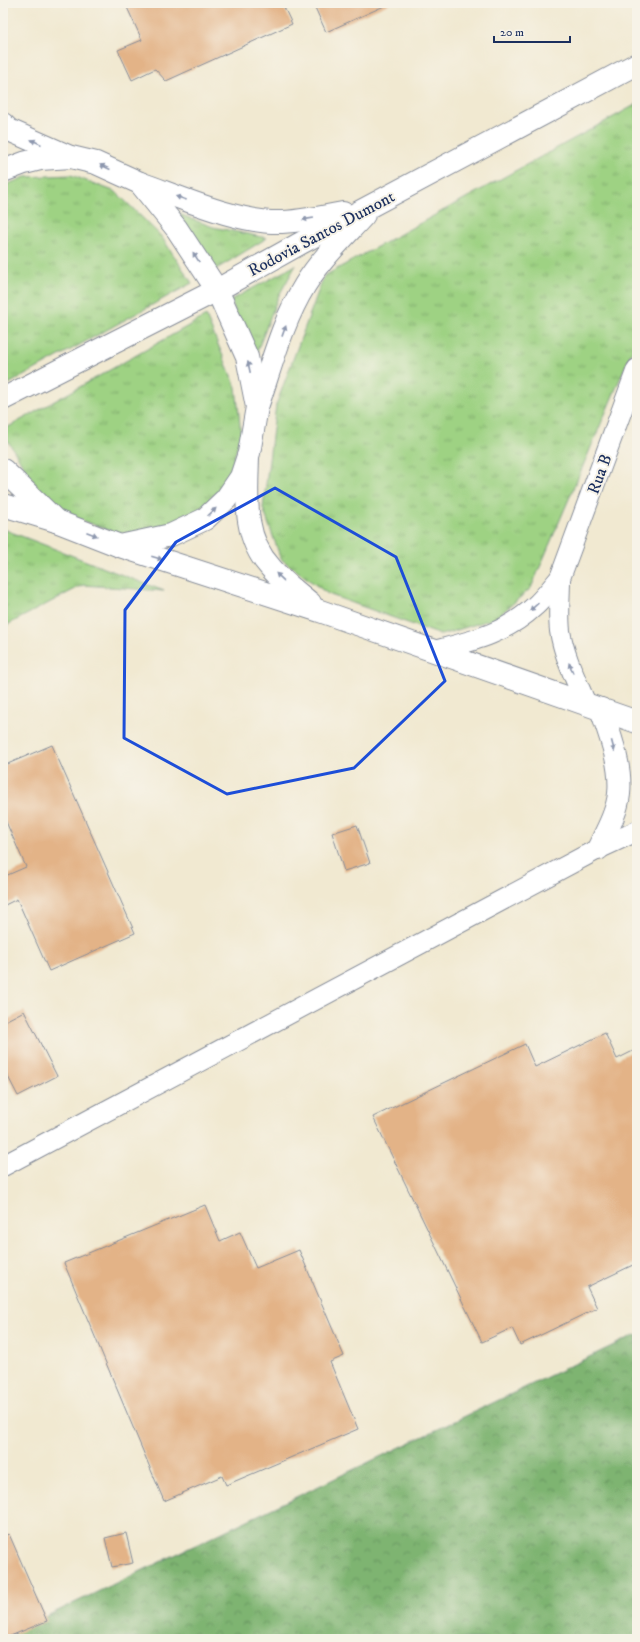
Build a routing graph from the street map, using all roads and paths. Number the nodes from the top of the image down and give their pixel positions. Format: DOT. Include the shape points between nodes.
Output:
graph roads {
  1 [pos="637,64"];
  2 [pos="3,124"];
  3 [pos="71,157"];
  4 [pos="3,171"];
  5 [pos="140,183"];
  6 [pos="373,204"];
  7 [pos="217,290"];
  8 [pos="637,369"];
  9 [pos="3,400"];
  10 [pos="257,407"];
  11 [pos="249,453"];
  12 [pos="3,470"];
  13 [pos="3,506"];
  14 [pos="56,521"];
  15 [pos="120,546"];
  16 [pos="560,578"];
  17 [pos="320,611"];
  18 [pos="434,651"];
  19 [pos="593,707"];
  20 [pos="637,722"];
  21 [pos="637,831"];
  22 [pos="598,849"];
  23 [pos="3,1166"];
  1 -- 6 [label="main road, Rodovia Santos Dumont"];
  3 -- 2 [label="main road, one-way" via="9,130"];
  3 -- 4 [label="main road" via="40,159"];
  5 -- 3 [label="main road, one-way" via="96,163"];
  6 -- 5 [label="main road, one-way" via="347,213 304,220 261,221 231,214"];
  7 -- 5 [label="main road, one-way" via="177,229"];
  6 -- 7 [label="main road, Rodovia Santos Dumont"];
  10 -- 6 [label="main road, one-way" via="293,307 305,285 326,256"];
  7 -- 9 [label="main road, Rodovia Santos Dumont"];
  10 -- 7 [label="main road, one-way" via="247,358"];
  8 -- 16 [label="street, Rua B"];
  10 -- 11 [label="main road"];
  15 -- 11 [label="main road, one-way" via="171,535 205,519 226,499 241,477"];
  17 -- 11 [label="main road, one-way" via="270,567 256,548 249,527 247,504"];
  12 -- 14 [label="main road"];
  13 -- 14 [label="main road"];
  14 -- 15 [label="main road, one-way"];
  15 -- 17 [label="main road, one-way"];
  16 -- 18 [label="street, one-way" via="536,606 503,629 485,637"];
  19 -- 16 [label="street, one-way" via="570,666 560,632"];
  17 -- 18 [label="main road"];
  18 -- 19 [label="main road"];
  19 -- 20 [label="main road"];
  19 -- 22 [label="main road, one-way" via="615,754 619,776 619,794 614,816"];
  21 -- 22 [label="street"];
  22 -- 23 [label="street"];
}
